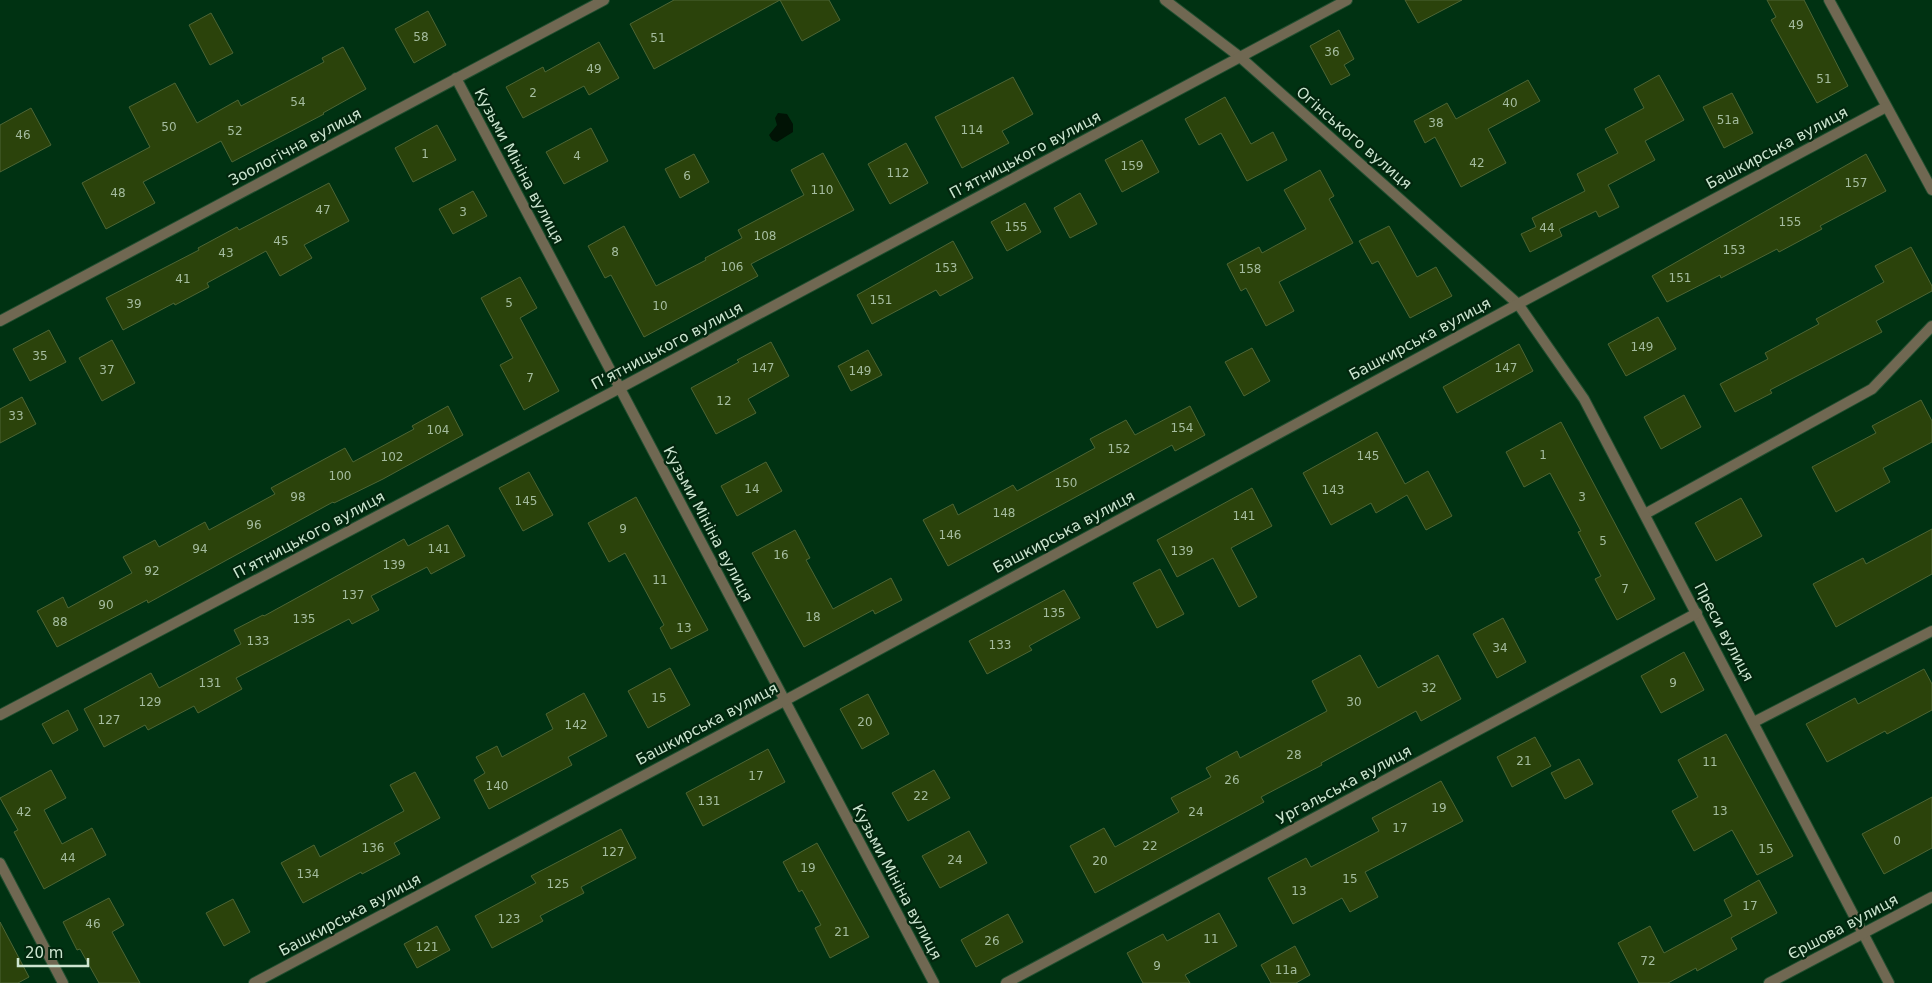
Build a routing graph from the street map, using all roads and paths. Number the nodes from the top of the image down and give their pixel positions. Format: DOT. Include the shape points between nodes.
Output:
graph roads {
  1 [pos="604,0"];
  2 [pos="1165,0"];
  3 [pos="1347,0"];
  4 [pos="1829,0"];
  5 [pos="1240,58"];
  6 [pos="456,78"];
  7 [pos="1886,107"];
  8 [pos="1932,190"];
  9 [pos="1518,304"];
  10 [pos="0,321"];
  11 [pos="1932,326"];
  12 [pos="620,388"];
  13 [pos="1645,514"];
  14 [pos="1697,613"];
  15 [pos="1932,631"];
  16 [pos="784,701"];
  17 [pos="0,715"];
  18 [pos="1754,722"];
  19 [pos="0,863"];
  20 [pos="1932,897"];
  21 [pos="1863,934"];
  22 [pos="63,983"];
  23 [pos="254,983"];
  24 [pos="934,983"];
  25 [pos="1006,983"];
  26 [pos="1769,983"];
  27 [pos="1889,983"];
  1 -- 6 [label="street, Зоологічна вулиця"];
  2 -- 5 [label="street, Огінського вулиця"];
  3 -- 5 [label="street, П’ятницького вулиця"];
  4 -- 7 [label="street"];
  5 -- 9 [label="street, Огінського вулиця"];
  5 -- 12 [label="street, П’ятницького вулиця"];
  6 -- 10 [label="street, Зоологічна вулиця"];
  6 -- 12 [label="street, Кузьми Мініна вулиця"];
  7 -- 8 [label="street"];
  7 -- 9 [label="street, Башкирська вулиця"];
  9 -- 13 [label="street, Преси вулиця" via="1584,399"];
  9 -- 16 [label="street, Башкирська вулиця"];
  11 -- 13 [label="street" via="1872,390"];
  12 -- 16 [label="street, Кузьми Мініна вулиця"];
  12 -- 17 [label="street, П’ятницького вулиця"];
  13 -- 14 [label="street, Преси вулиця"];
  14 -- 18 [label="street, Преси вулиця"];
  14 -- 25 [label="street, Ургальська вулиця"];
  15 -- 18 [label="street"];
  16 -- 23 [label="street, Башкирська вулиця"];
  16 -- 24 [label="street, Кузьми Мініна вулиця"];
  18 -- 21 [label="street, Преси вулиця"];
  19 -- 22 [label="street"];
  20 -- 21 [label="street, Єршова вулиця"];
  21 -- 26 [label="street, Єршова вулиця"];
  21 -- 27 [label="street, Преси вулиця"];
}
